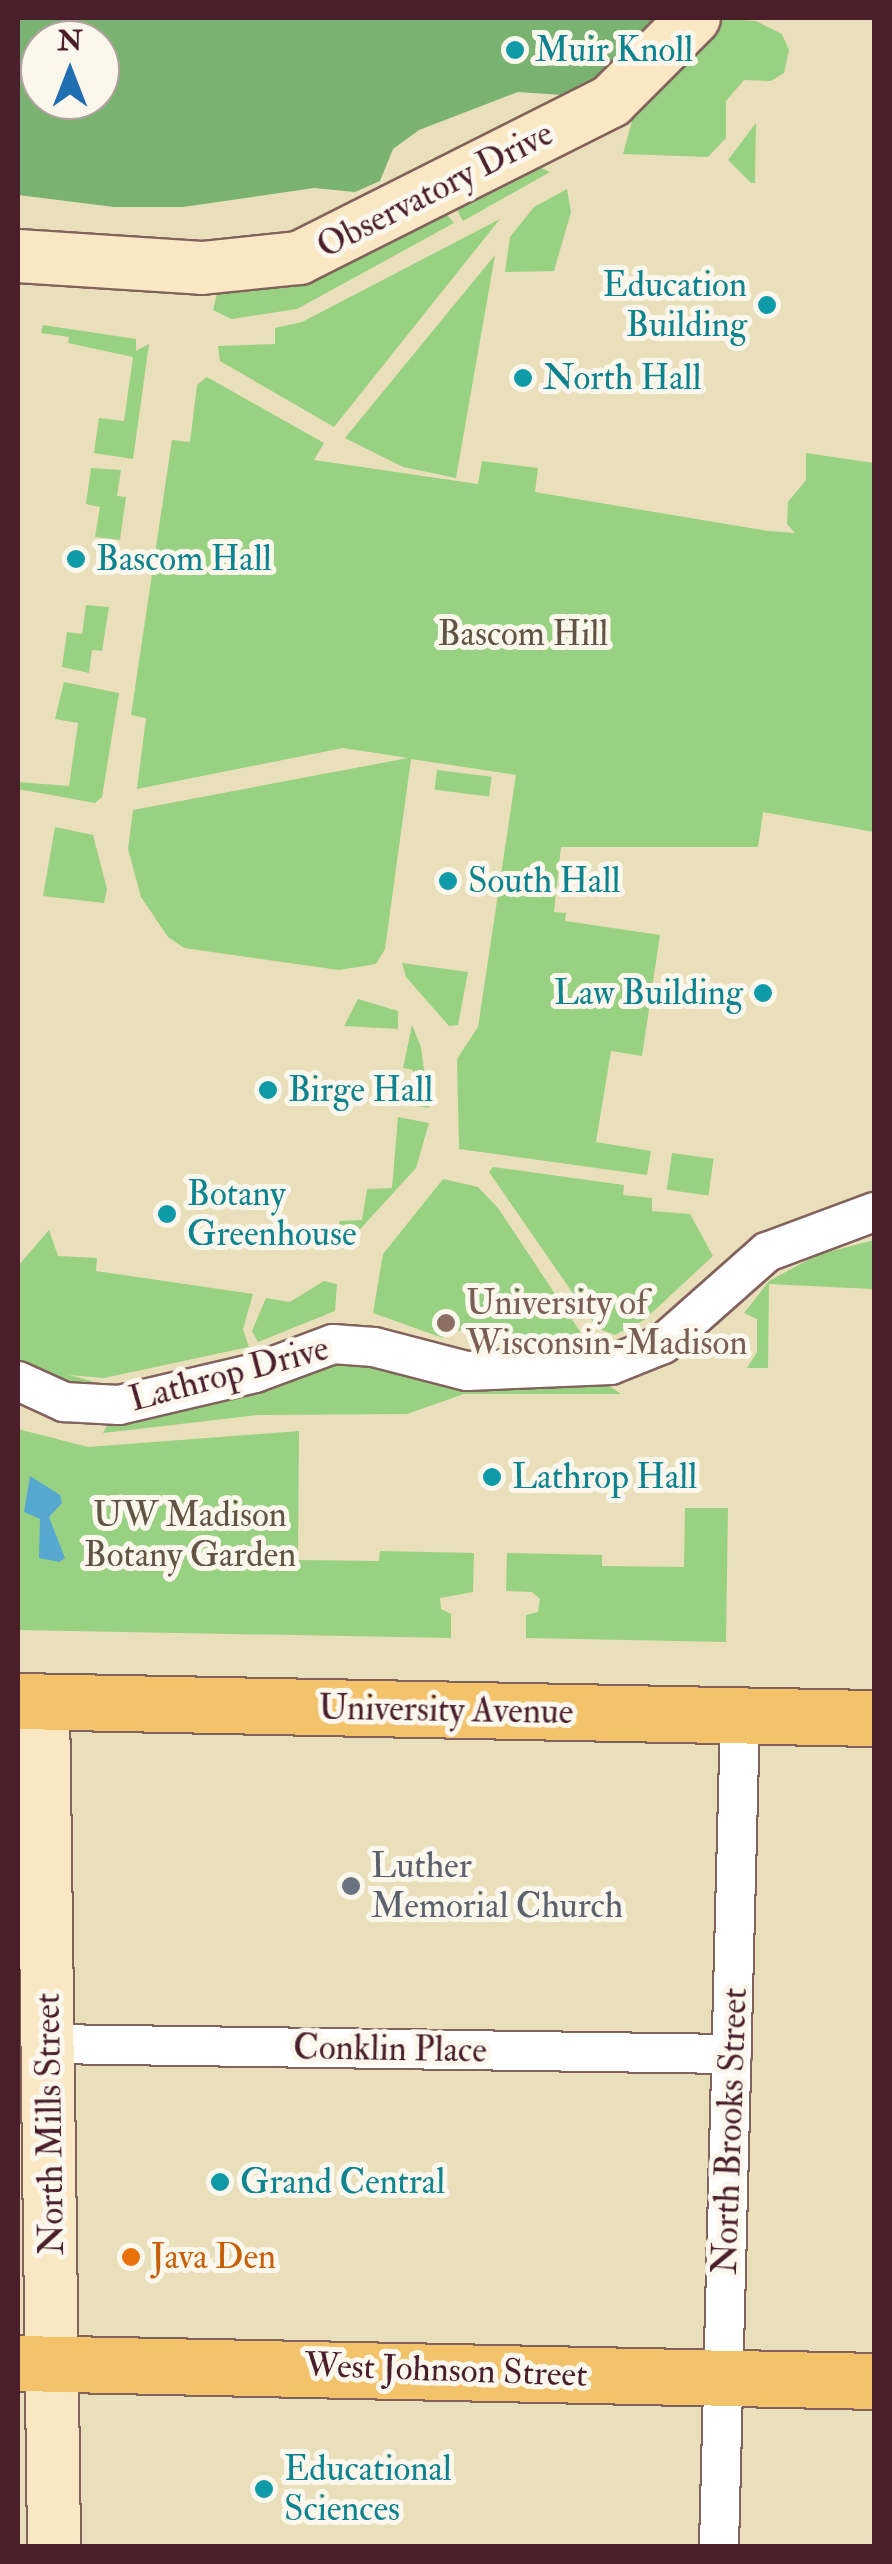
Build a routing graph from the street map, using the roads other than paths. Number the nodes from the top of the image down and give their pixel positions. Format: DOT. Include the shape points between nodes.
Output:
graph roads {
  1 [pos="694,18"];
  2 [pos="18,256"];
  3 [pos="874,1212"];
  4 [pos="18,1382"];
  5 [pos="30,1701"];
  6 [pos="740,1716"];
  7 [pos="874,1718"];
  8 [pos="49,2044"];
  9 [pos="732,2054"];
  10 [pos="36,2363"];
  11 [pos="722,2378"];
  12 [pos="874,2381"];
  13 [pos="54,2546"];
  14 [pos="719,2546"];
  1 -- 2 [label="street, Observatory Drive" via="611,101 298,258 202,268"];
  3 -- 4 [label="street, Lathrop Drive" via="767,1252 664,1344 611,1365 467,1372 374,1347 333,1344 255,1373 119,1405 64,1402"];
  5 -- 6 [label="main road, University Avenue"];
  5 -- 8 [label="street, North Mills Street"];
  6 -- 7 [label="main road, University Avenue"];
  6 -- 9 [label="street, North Brooks Street"];
  8 -- 9 [label="street, Conklin Place"];
  8 -- 10 [label="street, North Mills Street"];
  9 -- 11 [label="street, North Brooks Street"];
  10 -- 11 [label="main road, West Johnson Street"];
  10 -- 13 [label="street, North Mills Street"];
  11 -- 12 [label="main road, West Johnson Street"];
  11 -- 14 [label="street, North Brooks Street"];
}
